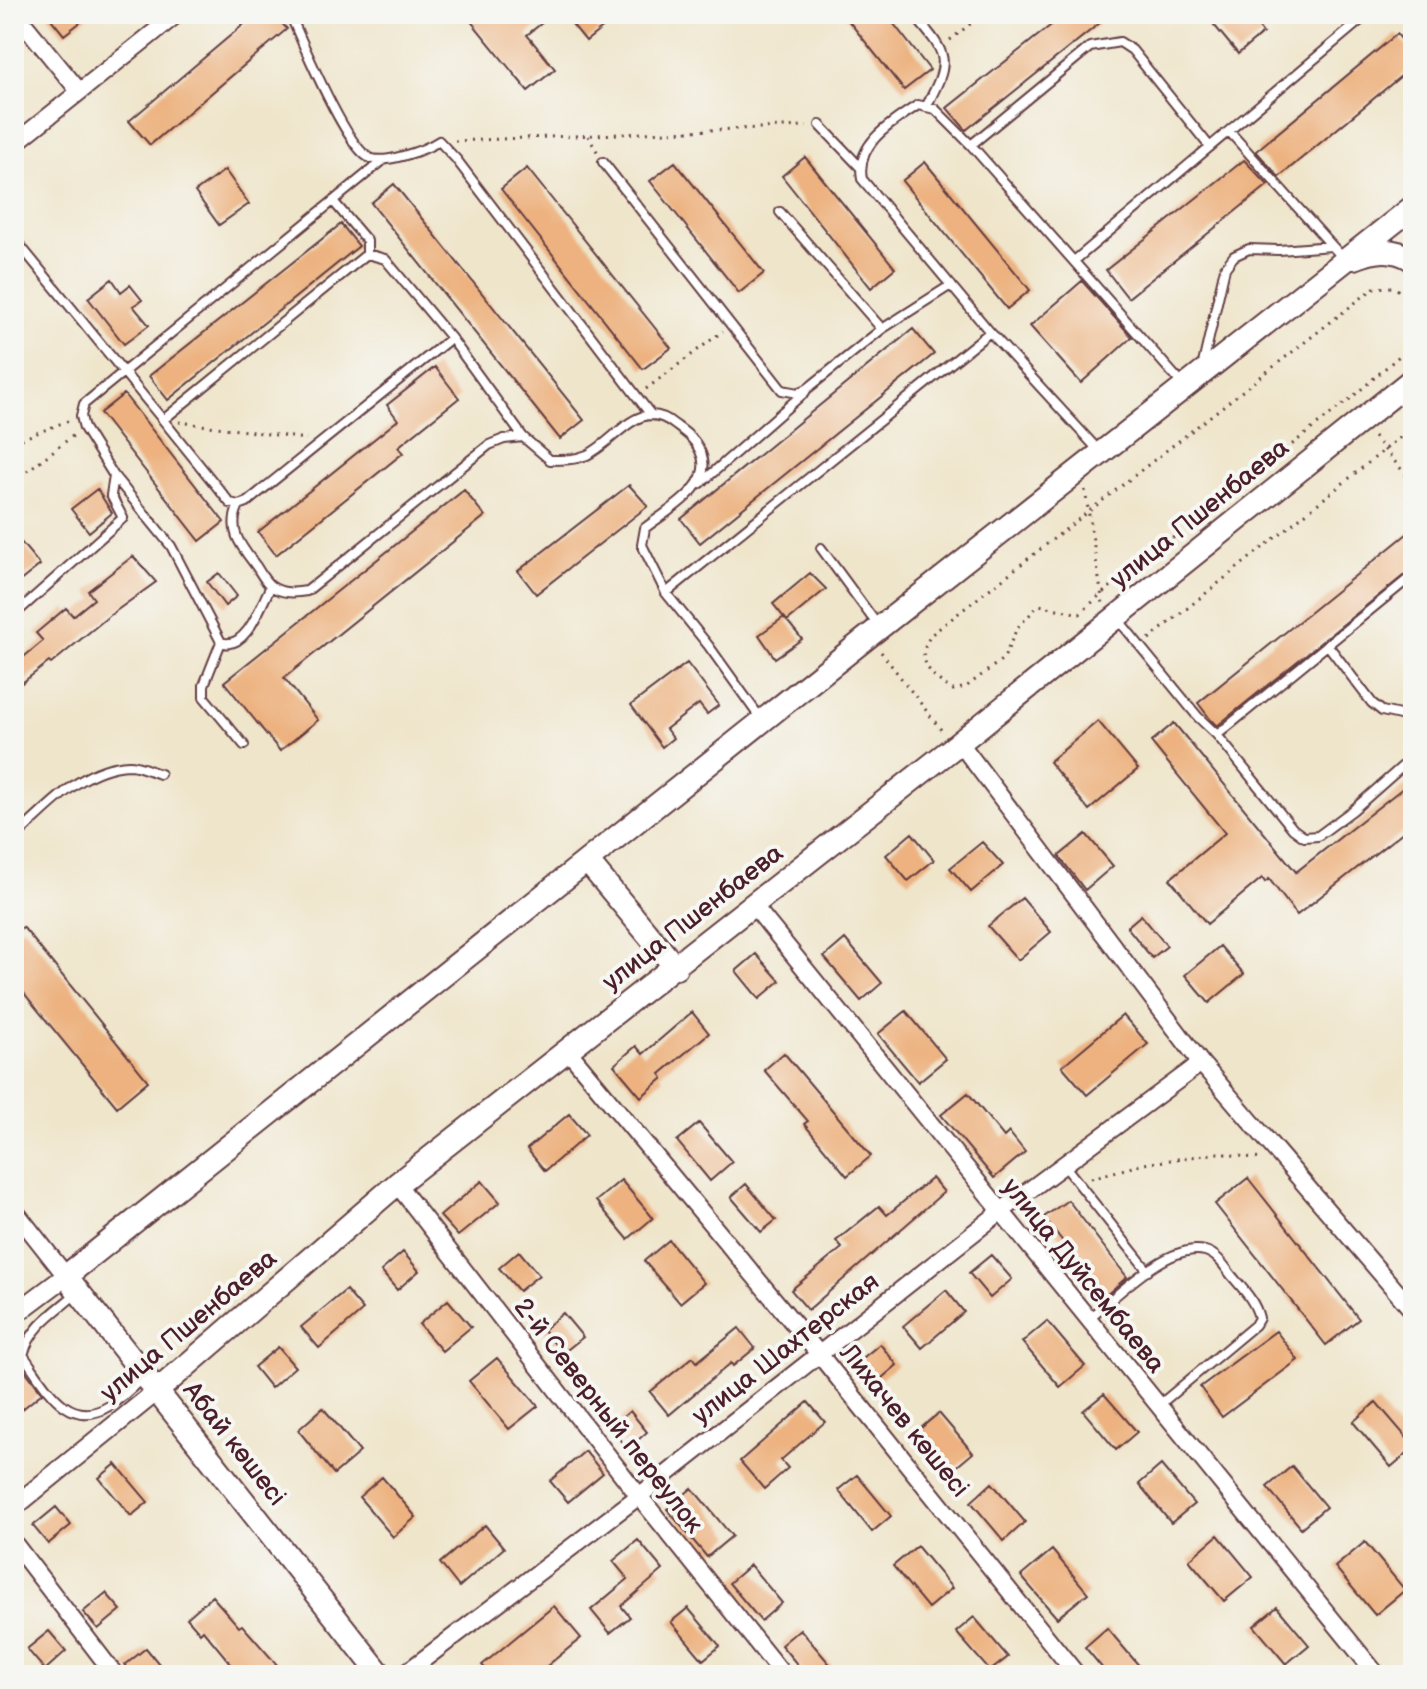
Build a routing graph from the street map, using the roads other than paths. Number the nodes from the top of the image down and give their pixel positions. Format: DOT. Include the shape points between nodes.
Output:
graph roads {
  1 [pos="16,14"];
  2 [pos="177,14"];
  3 [pos="290,14"];
  4 [pos="913,14"];
  5 [pos="1368,14"];
  6 [pos="1408,14"];
  7 [pos="1413,19"];
  8 [pos="79,91"];
  9 [pos="926,107"];
  10 [pos="820,125"];
  11 [pos="1229,131"];
  12 [pos="14,144"];
  13 [pos="971,145"];
  14 [pos="1210,147"];
  15 [pos="381,162"];
  16 [pos="603,162"];
  17 [pos="860,167"];
  18 [pos="333,201"];
  19 [pos="1413,207"];
  20 [pos="780,212"];
  21 [pos="14,238"];
  22 [pos="367,254"];
  23 [pos="1337,257"];
  24 [pos="1413,260"];
  25 [pos="1074,261"];
  26 [pos="951,285"];
  27 [pos="882,329"];
  28 [pos="990,332"];
  29 [pos="451,338"];
  30 [pos="124,373"];
  31 [pos="1413,379"];
  32 [pos="1192,380"];
  33 [pos="807,389"];
  34 [pos="651,415"];
  35 [pos="163,420"];
  36 [pos="523,437"];
  37 [pos="1100,453"];
  38 [pos="114,476"];
  39 [pos="694,489"];
  40 [pos="239,505"];
  41 [pos="821,548"];
  42 [pos="1413,575"];
  43 [pos="271,586"];
  44 [pos="666,593"];
  45 [pos="14,615"];
  46 [pos="1113,620"];
  47 [pos="874,632"];
  48 [pos="221,642"];
  49 [pos="1327,644"];
  50 [pos="1413,718"];
  51 [pos="762,721"];
  52 [pos="1217,735"];
  53 [pos="244,745"];
  54 [pos="957,745"];
  55 [pos="1413,757"];
  56 [pos="160,774"];
  57 [pos="14,838"];
  58 [pos="587,861"];
  59 [pos="754,906"];
  60 [pos="676,968"];
  61 [pos="569,1052"];
  62 [pos="1201,1063"];
  63 [pos="1063,1165"];
  64 [pos="397,1184"];
  65 [pos="14,1210"];
  66 [pos="1000,1212"];
  67 [pos="1148,1271"];
  68 [pos="72,1284"];
  69 [pos="1413,1311"];
  70 [pos="14,1315"];
  71 [pos="1088,1320"];
  72 [pos="819,1354"];
  73 [pos="151,1384"];
  74 [pos="1158,1406"];
  75 [pos="639,1496"];
  76 [pos="14,1507"];
  77 [pos="14,1543"];
  78 [pos="115,1675"];
  79 [pos="381,1675"];
  80 [pos="403,1675"];
  81 [pos="783,1675"];
  82 [pos="1077,1675"];
  83 [pos="1377,1675"];
  1 -- 8 [label="street"];
  2 -- 8 [label="street"];
  3 -- 15 [label="lane" via="357,146"];
  4 -- 9 [label="lane" via="941,48 944,64"];
  5 -- 11 [label="lane"];
  6 -- 7 [label="lane"];
  8 -- 12 [label="street"];
  9 -- 13 [label="lane" via="935,109"];
  9 -- 17 [label="lane" via="918,105 881,131"];
  10 -- 17 [label="lane"];
  11 -- 14 [label="lane"];
  11 -- 23 [label="lane"];
  13 -- 14 [label="lane" via="1090,47 1120,42"];
  13 -- 25 [label="lane"];
  14 -- 25 [label="lane"];
  15 -- 18 [label="lane"];
  15 -- 34 [label="lane" via="439,141"];
  16 -- 33 [label="lane" via="782,390"];
  17 -- 26 [label="lane" via="862,179"];
  18 -- 22 [label="lane" via="367,241"];
  18 -- 30 [label="lane"];
  19 -- 23 [label="main road"];
  20 -- 27 [label="lane"];
  21 -- 30 [label="lane"];
  22 -- 29 [label="lane" via="385,259"];
  22 -- 35 [label="lane"];
  23 -- 24 [label="main road" via="1398,251"];
  23 -- 32 [label="main road"];
  23 -- 32 [label="lane" via="1249,249 1234,256 1225,268"];
  25 -- 32 [label="lane"];
  26 -- 27 [label="lane"];
  26 -- 28 [label="lane"];
  27 -- 33 [label="lane"];
  28 -- 37 [label="lane"];
  28 -- 44 [label="lane"];
  29 -- 36 [label="lane"];
  29 -- 40 [label="lane"];
  30 -- 35 [label="lane"];
  30 -- 38 [label="lane" via="84,404 81,416"];
  31 -- 46 [label="main road, улица Пшенбаева"];
  32 -- 37 [label="main road"];
  33 -- 39 [label="lane"];
  34 -- 36 [label="lane" via="634,419 585,456 569,459 550,460"];
  34 -- 39 [label="lane" via="665,416 695,441 705,461"];
  35 -- 40 [label="lane" via="230,503"];
  36 -- 43 [label="lane" via="489,445 307,591 292,594"];
  37 -- 47 [label="main road"];
  38 -- 45 [label="lane" via="111,495 123,518"];
  38 -- 48 [label="lane" via="171,546"];
  39 -- 44 [label="lane" via="645,528 642,545"];
  40 -- 43 [label="lane" via="233,530"];
  41 -- 47 [label="lane"];
  42 -- 49 [label="lane"];
  43 -- 48 [label="lane" via="245,634 236,643"];
  44 -- 51 [label="lane"];
  46 -- 52 [label="lane"];
  46 -- 54 [label="main road, улица Пшенбаева"];
  47 -- 51 [label="main road"];
  48 -- 53 [label="lane" via="204,697"];
  49 -- 50 [label="lane" via="1372,703 1382,711"];
  49 -- 52 [label="lane"];
  51 -- 58 [label="main road"];
  52 -- 55 [label="lane" via="1304,837 1318,836"];
  54 -- 59 [label="main road, улица Пшенбаева"];
  54 -- 62 [label="street"];
  56 -- 57 [label="lane" via="132,765 98,770 69,788"];
  58 -- 60 [label="main road"];
  58 -- 68 [label="main road"];
  59 -- 60 [label="main road, улица Пшенбаева"];
  59 -- 66 [label="street, улица Дуйсембаева"];
  60 -- 61 [label="main road, улица Пшенбаева"];
  61 -- 64 [label="main road, улица Пшенбаева"];
  61 -- 72 [label="street, Лихачев көшесі"];
  62 -- 63 [label="street, улица Шахтерская"];
  62 -- 69 [label="street"];
  63 -- 66 [label="street, улица Шахтерская"];
  63 -- 67 [label="lane"];
  64 -- 73 [label="main road, улица Пшенбаева"];
  64 -- 75 [label="street, 2-й Северный переулок"];
  65 -- 68 [label="street, Абай көшесі"];
  66 -- 71 [label="street, улица Дуйсембаева"];
  66 -- 72 [label="street, улица Шахтерская"];
  67 -- 71 [label="lane"];
  67 -- 74 [label="lane" via="1182,1251 1205,1251 1217,1257 1259,1318"];
  68 -- 70 [label="street"];
  68 -- 73 [label="main road, Абай көшесі"];
  68 -- 73 [label="lane" via="28,1338 23,1355 64,1408 84,1413 107,1408"];
  71 -- 74 [label="street, улица Дуйсембаева"];
  72 -- 75 [label="street, улица Шахтерская"];
  72 -- 82 [label="street, Лихачев көшесі"];
  73 -- 76 [label="street, улица Пшенбаева"];
  73 -- 79 [label="main road, Абай көшесі"];
  74 -- 83 [label="street, улица Дуйсембаева"];
  75 -- 80 [label="street, улица Шахтерская"];
  75 -- 81 [label="street, 2-й Северный переулок"];
  77 -- 78 [label="street"];
}
